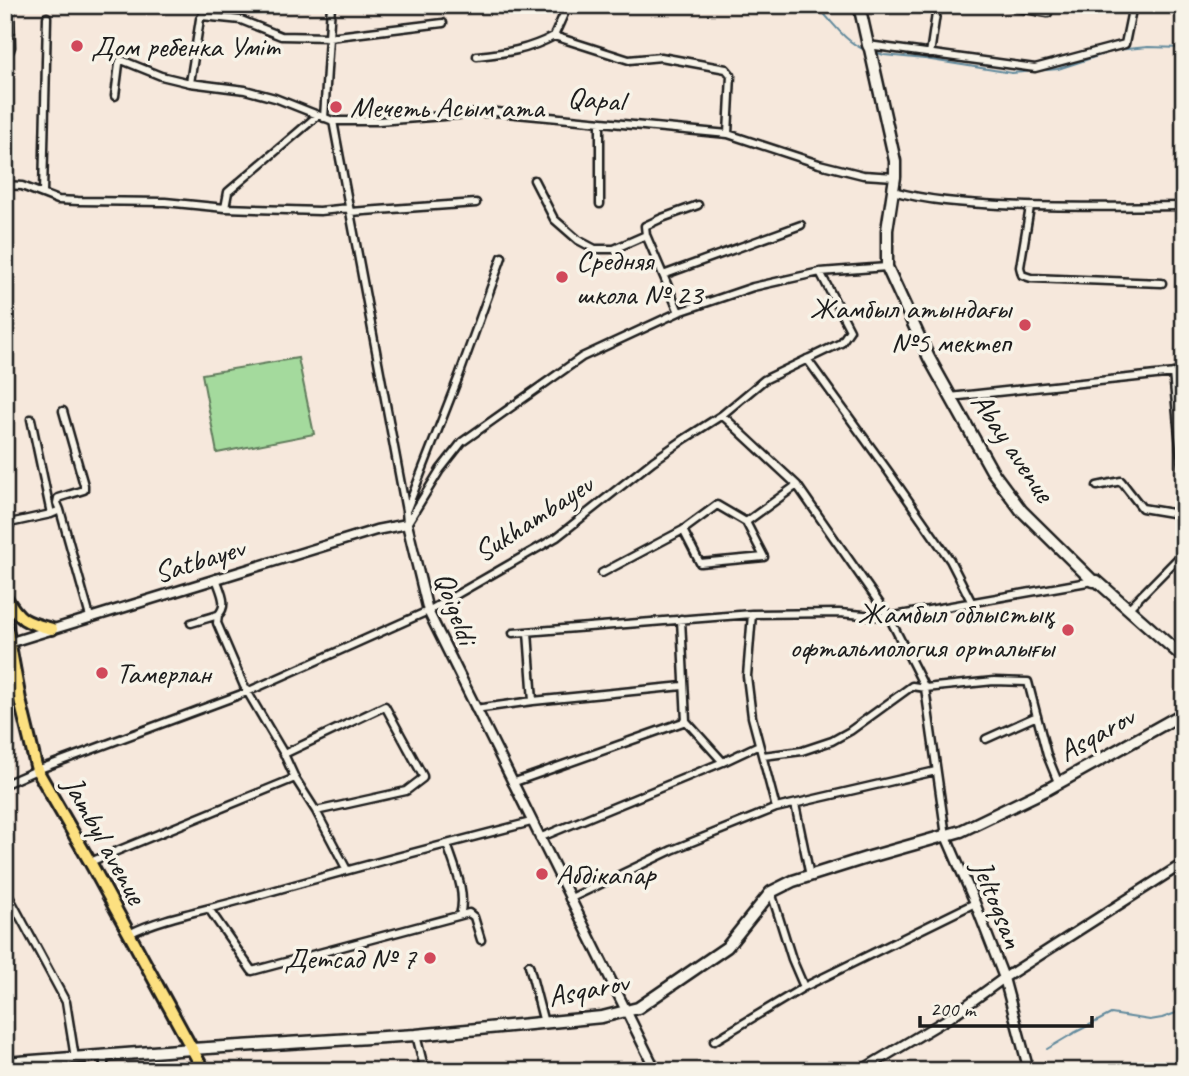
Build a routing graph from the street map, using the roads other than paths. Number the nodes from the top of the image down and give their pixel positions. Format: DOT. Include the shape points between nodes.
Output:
graph roads {
  1 [pos="10,5"];
  2 [pos="331,5"];
  3 [pos="568,5"];
  4 [pos="859,5"];
  5 [pos="941,5"];
  6 [pos="1001,5"];
  7 [pos="1133,5"];
  8 [pos="1048,13"];
  9 [pos="47,17"];
  10 [pos="443,23"];
  11 [pos="554,36"];
  12 [pos="329,37"];
  13 [pos="868,45"];
  14 [pos="5,50"];
  15 [pos="930,54"];
  16 [pos="477,56"];
  17 [pos="190,83"];
  18 [pos="115,96"];
  19 [pos="321,117"];
  20 [pos="333,121"];
  21 [pos="600,122"];
  22 [pos="728,134"];
  23 [pos="895,177"];
  24 [pos="534,180"];
  25 [pos="5,185"];
  26 [pos="893,191"];
  27 [pos="43,194"];
  28 [pos="476,203"];
  29 [pos="600,204"];
  30 [pos="698,205"];
  31 [pos="1030,206"];
  32 [pos="1184,206"];
  33 [pos="225,208"];
  34 [pos="349,210"];
  35 [pos="801,225"];
  36 [pos="646,234"];
  37 [pos="502,257"];
  38 [pos="887,267"];
  39 [pos="820,272"];
  40 [pos="663,275"];
  41 [pos="1163,283"];
  42 [pos="679,312"];
  43 [pos="807,359"];
  44 [pos="1184,372"];
  45 [pos="1174,373"];
  46 [pos="950,397"];
  47 [pos="63,411"];
  48 [pos="722,415"];
  49 [pos="31,419"];
  50 [pos="797,485"];
  51 [pos="1097,486"];
  52 [pos="1184,488"];
  53 [pos="60,510"];
  54 [pos="406,511"];
  55 [pos="51,514"];
  56 [pos="1184,515"];
  57 [pos="746,522"];
  58 [pos="5,524"];
  59 [pos="407,524"];
  60 [pos="683,530"];
  61 [pos="1184,552"];
  62 [pos="602,573"];
  63 [pos="216,579"];
  64 [pos="1093,582"];
  65 [pos="5,596"];
  66 [pos="971,601"];
  67 [pos="1128,609"];
  68 [pos="428,611"];
  69 [pos="752,614"];
  70 [pos="218,615"];
  71 [pos="90,617"];
  72 [pos="889,617"];
  73 [pos="5,618"];
  74 [pos="681,619"];
  75 [pos="191,622"];
  76 [pos="52,629"];
  77 [pos="528,632"];
  78 [pos="513,633"];
  79 [pos="8,643"];
  80 [pos="1184,658"];
  81 [pos="5,674"];
  82 [pos="683,686"];
  83 [pos="925,688"];
  84 [pos="247,692"];
  85 [pos="20,700"];
  86 [pos="533,701"];
  87 [pos="475,709"];
  88 [pos="1184,713"];
  89 [pos="1037,716"];
  90 [pos="686,721"];
  91 [pos="986,739"];
  92 [pos="759,745"];
  93 [pos="284,754"];
  94 [pos="763,756"];
  95 [pos="723,762"];
  96 [pos="37,770"];
  97 [pos="936,771"];
  98 [pos="295,778"];
  99 [pos="1058,782"];
  100 [pos="512,783"];
  101 [pos="5,784"];
  102 [pos="795,804"];
  103 [pos="776,808"];
  104 [pos="316,811"];
  105 [pos="531,822"];
  106 [pos="946,836"];
  107 [pos="539,838"];
  108 [pos="447,844"];
  109 [pos="90,862"];
  110 [pos="1184,863"];
  111 [pos="347,870"];
  112 [pos="810,876"];
  113 [pos="5,889"];
  114 [pos="771,892"];
  115 [pos="569,899"];
  116 [pos="975,903"];
  117 [pos="209,909"];
  118 [pos="460,915"];
  119 [pos="129,934"];
  120 [pos="481,940"];
  121 [pos="529,965"];
  122 [pos="1004,978"];
  123 [pos="804,988"];
  124 [pos="625,1012"];
  125 [pos="544,1023"];
  126 [pos="416,1035"];
  127 [pos="714,1041"];
  128 [pos="192,1049"];
  129 [pos="104,1056"];
  130 [pos="75,1058"];
  131 [pos="5,1063"];
  132 [pos="104,1071"];
  133 [pos="204,1071"];
  134 [pos="425,1071"];
  135 [pos="656,1071"];
  136 [pos="860,1071"];
  137 [pos="1029,1071"];
  1 -- 14 [label="street" via="11,47"];
  2 -- 12 [label="street"];
  3 -- 11 [label="street"];
  4 -- 13 [label="main road, Abay avenue"];
  5 -- 15 [label="street"];
  6 -- 8 [label="street"];
  7 -- 15 [label="street" via="1125,44 1035,68"];
  9 -- 27 [label="street"];
  10 -- 12 [label="street"];
  11 -- 16 [label="street" via="513,52"];
  11 -- 22 [label="street" via="629,60 661,57 726,69 731,75"];
  12 -- 17 [label="street" via="281,36 241,20 202,16"];
  12 -- 19 [label="street"];
  13 -- 15 [label="street"];
  13 -- 23 [label="main road, Abay avenue"];
  17 -- 18 [label="street, Qapal" via="121,61"];
  17 -- 19 [label="street, Qapal" via="275,98"];
  19 -- 20 [label="street, Qapal"];
  19 -- 33 [label="street" via="228,192"];
  20 -- 21 [label="street, Qapal" via="496,113"];
  20 -- 34 [label="street, Qoigeldi"];
  21 -- 22 [label="street, Qapal"];
  21 -- 29 [label="street"];
  22 -- 23 [label="street, Qapal" via="863,175"];
  23 -- 26 [label="main road, Abay avenue"];
  24 -- 36 [label="street" via="554,219 595,249 614,249"];
  25 -- 27 [label="street"];
  26 -- 31 [label="street" via="963,203"];
  26 -- 38 [label="main road, Abay avenue"];
  27 -- 33 [label="street" via="58,200"];
  28 -- 34 [label="street"];
  30 -- 36 [label="street" via="645,226"];
  31 -- 32 [label="street"];
  31 -- 41 [label="street" via="1021,275"];
  33 -- 34 [label="street"];
  34 -- 54 [label="street, Qoigeldi"];
  35 -- 40 [label="street"];
  36 -- 40 [label="street"];
  37 -- 54 [label="street"];
  38 -- 39 [label="street"];
  38 -- 46 [label="main road, Abay avenue"];
  39 -- 42 [label="street" via="753,287"];
  39 -- 43 [label="street, Sukhambayev" via="850,330 841,343"];
  40 -- 42 [label="street"];
  42 -- 59 [label="street" via="582,357 462,442"];
  43 -- 48 [label="street, Sukhambayev" via="764,380"];
  43 -- 66 [label="street" via="950,560"];
  44 -- 45 [label="street"];
  45 -- 46 [label="street"];
  45 -- 52 [label="street"];
  46 -- 64 [label="main road, Abay avenue" via="992,471 1021,510"];
  47 -- 53 [label="street" via="84,490 58,498"];
  48 -- 50 [label="street"];
  48 -- 68 [label="street, Sukhambayev" via="664,453 557,537"];
  49 -- 55 [label="street"];
  50 -- 57 [label="street"];
  50 -- 72 [label="street"];
  51 -- 56 [label="street" via="1121,481 1142,508"];
  53 -- 55 [label="street"];
  53 -- 71 [label="street"];
  54 -- 59 [label="street, Qoigeldi"];
  55 -- 58 [label="street"];
  57 -- 60 [label="street" via="717,505"];
  57 -- 60 [label="street" via="764,556 700,563"];
  59 -- 63 [label="street, Satbayev"];
  59 -- 68 [label="street, Qoigeldi"];
  60 -- 62 [label="street"];
  61 -- 67 [label="street"];
  63 -- 70 [label="street" via="224,604"];
  63 -- 71 [label="street, Satbayev"];
  64 -- 66 [label="street"];
  64 -- 67 [label="main road, Abay avenue"];
  65 -- 76 [label="main road" via="24,620"];
  66 -- 72 [label="street"];
  67 -- 80 [label="main road, Abay avenue"];
  68 -- 84 [label="street, Sukhambayev"];
  68 -- 87 [label="street, Qoigeldi"];
  69 -- 72 [label="street"];
  69 -- 74 [label="street"];
  69 -- 92 [label="street" via="747,676"];
  70 -- 75 [label="street"];
  70 -- 84 [label="street" via="217,623"];
  71 -- 76 [label="street, Satbayev"];
  72 -- 83 [label="street"];
  73 -- 79 [label="main road, Jambyl avenue"];
  74 -- 77 [label="street"];
  74 -- 82 [label="street"];
  76 -- 79 [label="street, Satbayev"];
  77 -- 78 [label="street"];
  77 -- 86 [label="street"];
  79 -- 85 [label="main road, Jambyl avenue"];
  81 -- 85 [label="main road"];
  82 -- 86 [label="street"];
  82 -- 90 [label="street"];
  83 -- 89 [label="street" via="1028,682"];
  83 -- 94 [label="street" via="912,686 832,741"];
  83 -- 97 [label="street"];
  84 -- 93 [label="street"];
  84 -- 96 [label="street, Sukhambayev"];
  85 -- 96 [label="main road, Jambyl avenue"];
  86 -- 87 [label="street"];
  87 -- 100 [label="street, Qoigeldi"];
  88 -- 99 [label="main road, Asqarov"];
  89 -- 91 [label="street"];
  89 -- 99 [label="street"];
  90 -- 95 [label="street"];
  90 -- 100 [label="street"];
  92 -- 94 [label="street"];
  92 -- 95 [label="street"];
  93 -- 98 [label="street"];
  93 -- 104 [label="street" via="385,706 423,776 406,791"];
  94 -- 103 [label="street"];
  95 -- 107 [label="street"];
  96 -- 101 [label="street, Sukhambayev"];
  96 -- 109 [label="main road, Jambyl avenue"];
  97 -- 102 [label="street"];
  97 -- 106 [label="street"];
  98 -- 104 [label="street"];
  98 -- 109 [label="street"];
  99 -- 106 [label="main road, Asqarov"];
  100 -- 105 [label="street, Qoigeldi"];
  102 -- 103 [label="street"];
  102 -- 112 [label="street"];
  103 -- 115 [label="street"];
  104 -- 111 [label="street"];
  105 -- 107 [label="street, Qoigeldi"];
  105 -- 108 [label="street"];
  106 -- 112 [label="main road, Asqarov"];
  106 -- 116 [label="street, Jeltoqsan"];
  107 -- 115 [label="street, Qoigeldi"];
  108 -- 111 [label="street"];
  108 -- 118 [label="street" via="460,887"];
  109 -- 119 [label="main road, Jambyl avenue"];
  110 -- 122 [label="street"];
  111 -- 117 [label="street"];
  112 -- 114 [label="main road, Asqarov"];
  113 -- 130 [label="street" via="66,1002"];
  114 -- 123 [label="street"];
  114 -- 124 [label="main road, Asqarov" via="727,947 638,1008"];
  115 -- 124 [label="street, Qoigeldi"];
  116 -- 122 [label="street, Jeltoqsan"];
  116 -- 123 [label="street"];
  117 -- 118 [label="street" via="254,971"];
  117 -- 119 [label="street"];
  118 -- 120 [label="street" via="471,914"];
  119 -- 128 [label="main road, Jambyl avenue"];
  121 -- 125 [label="street"];
  122 -- 136 [label="street"];
  122 -- 137 [label="street, Jeltoqsan"];
  123 -- 127 [label="street"];
  124 -- 125 [label="main road, Asqarov"];
  124 -- 135 [label="street, Qoigeldi"];
  125 -- 126 [label="main road, Asqarov"];
  126 -- 128 [label="main road, Asqarov"];
  126 -- 134 [label="street"];
  128 -- 129 [label="main road, Asqarov"];
  128 -- 133 [label="main road, Jambyl avenue"];
  129 -- 130 [label="main road, Asqarov"];
  129 -- 132 [label="street"];
  130 -- 131 [label="main road, Asqarov"];
}
